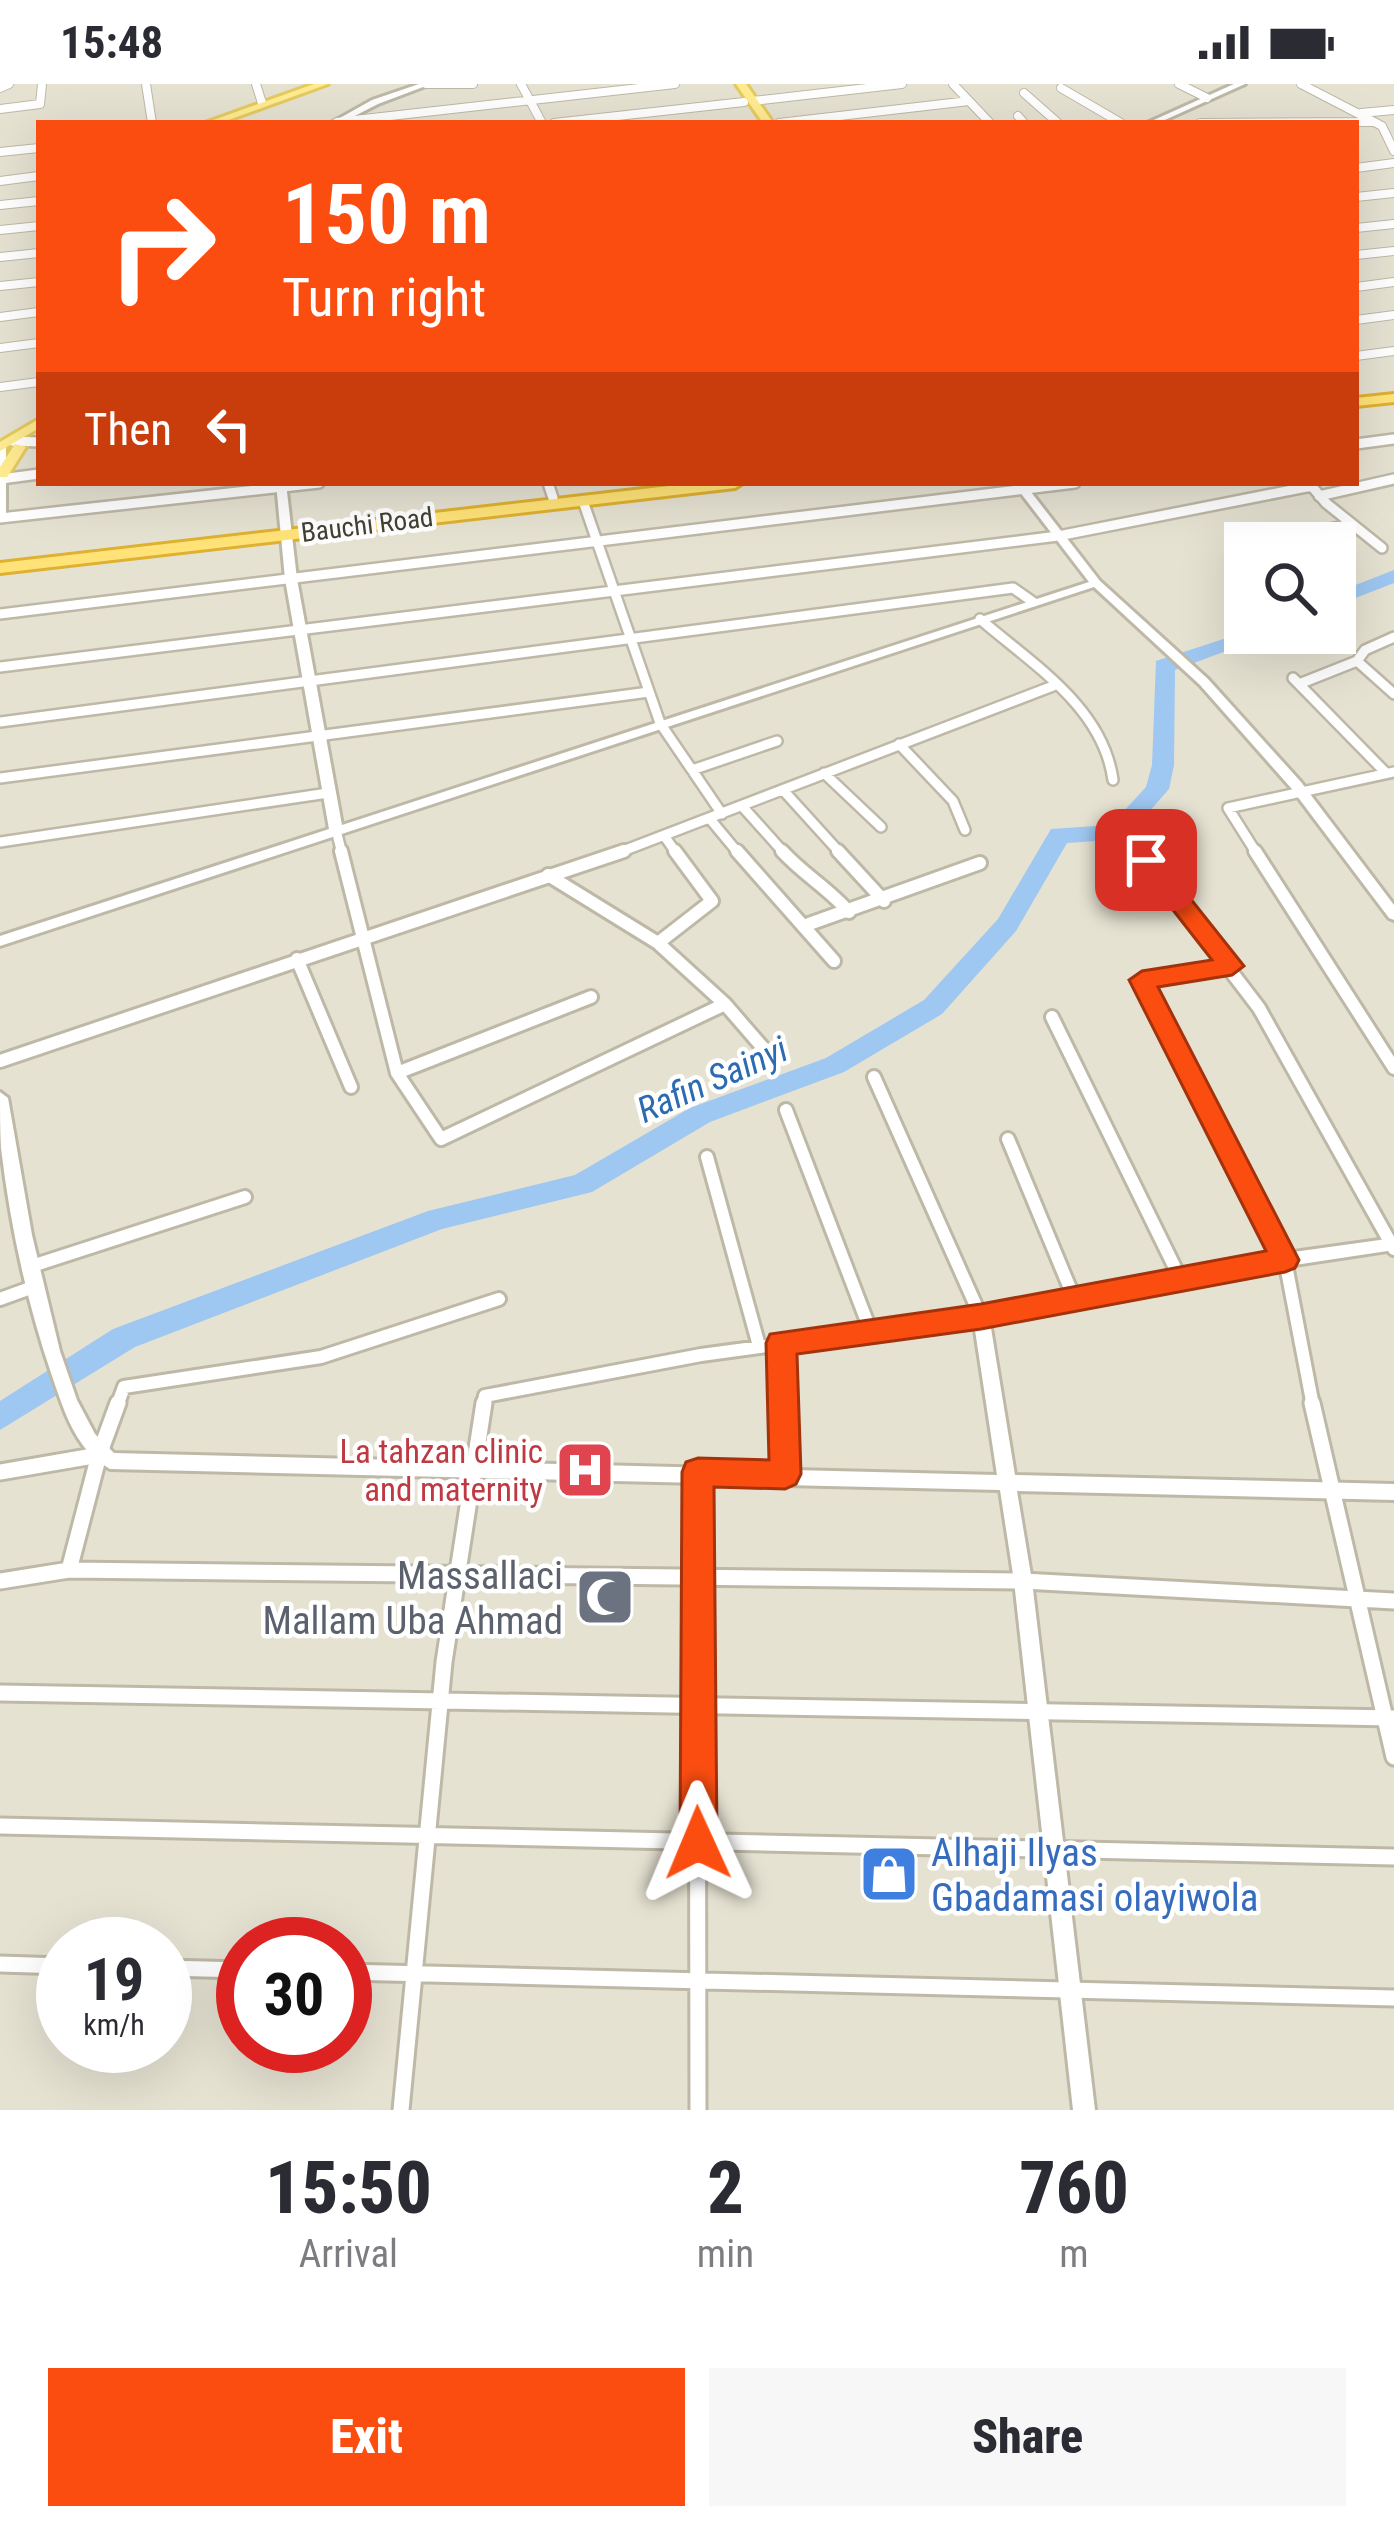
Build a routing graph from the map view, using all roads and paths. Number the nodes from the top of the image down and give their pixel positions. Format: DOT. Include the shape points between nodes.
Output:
graph roads {
  1 [pos="9,84"];
  2 [pos="42,84"];
  3 [pos="146,84"];
  4 [pos="256,84"];
  5 [pos="323,84"];
  6 [pos="427,84"];
  7 [pos="473,84"];
  8 [pos="521,84"];
  9 [pos="675,84"];
  10 [pos="732,84"];
  11 [pos="741,84"];
  12 [pos="902,84"];
  13 [pos="953,84"];
  14 [pos="1179,84"];
  15 [pos="1240,84"];
  16 [pos="1305,84"];
  17 [pos="0,88"];
  18 [pos="1061,88"];
  19 [pos="1024,93"];
  20 [pos="1208,98"];
  21 [pos="530,100"];
  22 [pos="968,101"];
  23 [pos="749,102"];
  24 [pos="262,103"];
  25 [pos="0,109"];
  26 [pos="1394,110"];
  27 [pos="1360,113"];
  28 [pos="152,120"];
  29 [pos="217,120"];
  30 [pos="343,120"];
  31 [pos="361,120"];
  32 [pos="540,120"];
  33 [pos="582,120"];
  34 [pos="757,120"];
  35 [pos="765,120"];
  36 [pos="805,120"];
  37 [pos="987,120"];
  38 [pos="1055,120"];
  39 [pos="1116,120"];
  40 [pos="1158,120"];
  41 [pos="1359,122"];
  42 [pos="1372,122"];
  43 [pos="36,148"];
  44 [pos="1394,151"];
  45 [pos="0,152"];
  46 [pos="1394,163"];
  47 [pos="1359,167"];
  48 [pos="36,176"];
  49 [pos="0,181"];
  50 [pos="1394,193"];
  51 [pos="1359,197"];
  52 [pos="36,201"];
  53 [pos="0,205"];
  54 [pos="1394,224"];
  55 [pos="36,226"];
  56 [pos="1359,228"];
  57 [pos="0,230"];
  58 [pos="1394,251"];
  59 [pos="36,253"];
  60 [pos="1359,255"];
  61 [pos="0,257"];
  62 [pos="36,282"];
  63 [pos="1394,283"];
  64 [pos="0,286"];
  65 [pos="1359,287"];
  66 [pos="36,312"];
  67 [pos="1394,315"];
  68 [pos="0,317"];
  69 [pos="1359,320"];
  70 [pos="36,343"];
  71 [pos="0,348"];
  72 [pos="1394,351"];
  73 [pos="1359,356"];
  74 [pos="36,382"];
  75 [pos="0,387"];
  76 [pos="1394,401"];
  77 [pos="1359,405"];
  78 [pos="36,425"];
  79 [pos="1394,439"];
  80 [pos="1359,444"];
  81 [pos="8,448"];
  82 [pos="36,474"];
  83 [pos="2,476"];
  84 [pos="1394,479"];
  85 [pos="1359,483"];
  86 [pos="272,486"];
  87 [pos="281,486"];
  88 [pos="626,486"];
  89 [pos="710,486"];
  90 [pos="1021,487"];
  91 [pos="1313,489"];
  92 [pos="551,490"];
  93 [pos="583,501"];
  94 [pos="0,518"];
  95 [pos="1350,522"];
  96 [pos="1356,527"];
  97 [pos="286,532"];
  98 [pos="1058,536"];
  99 [pos="600,542"];
  100 [pos="1382,548"];
  101 [pos="0,566"];
  102 [pos="291,579"];
  103 [pos="1096,583"];
  104 [pos="614,590"];
  105 [pos="1033,602"];
  106 [pos="0,614"];
  107 [pos="980,620"];
  108 [pos="302,631"];
  109 [pos="1394,637"];
  110 [pos="630,639"];
  111 [pos="1357,661"];
  112 [pos="0,668"];
  113 [pos="309,681"];
  114 [pos="1052,686"];
  115 [pos="649,692"];
  116 [pos="1394,694"];
  117 [pos="0,722"];
  118 [pos="660,723"];
  119 [pos="316,734"];
  120 [pos="778,741"];
  121 [pos="899,744"];
  122 [pos="692,770"];
  123 [pos="824,773"];
  124 [pos="1387,773"];
  125 [pos="0,778"];
  126 [pos="1113,780"];
  127 [pos="1299,789"];
  128 [pos="783,790"];
  129 [pos="1394,790"];
  130 [pos="328,793"];
  131 [pos="742,806"];
  132 [pos="716,817"];
  133 [pos="880,827"];
  134 [pos="336,830"];
  135 [pos="964,830"];
  136 [pos="665,837"];
  137 [pos="0,842"];
  138 [pos="1146,860"];
  139 [pos="980,862"];
  140 [pos="548,875"];
  141 [pos="884,901"];
  142 [pos="849,912"];
  143 [pos="1394,915"];
  144 [pos="809,925"];
  145 [pos="361,937"];
  146 [pos="0,941"];
  147 [pos="658,943"];
  148 [pos="297,959"];
  149 [pos="834,962"];
  150 [pos="1232,966"];
  151 [pos="591,997"];
  152 [pos="725,1004"];
  153 [pos="1052,1017"];
  154 [pos="764,1049"];
  155 [pos="0,1061"];
  156 [pos="1394,1068"];
  157 [pos="397,1072"];
  158 [pos="874,1077"];
  159 [pos="351,1087"];
  160 [pos="0,1098"];
  161 [pos="786,1110"];
  162 [pos="1008,1139"];
  163 [pos="706,1156"];
  164 [pos="8,1191"];
  165 [pos="245,1197"];
  166 [pos="1394,1246"];
  167 [pos="1285,1260"];
  168 [pos="32,1266"];
  169 [pos="1180,1278"];
  170 [pos="37,1286"];
  171 [pos="1074,1298"];
  172 [pos="0,1299"];
  173 [pos="499,1299"];
  174 [pos="981,1316"];
  175 [pos="871,1332"];
  176 [pos="781,1343"];
  177 [pos="759,1346"];
  178 [pos="100,1455"];
  179 [pos="470,1468"];
  180 [pos="0,1472"];
  181 [pos="698,1472"];
  182 [pos="785,1474"];
  183 [pos="1004,1480"];
  184 [pos="1329,1490"];
  185 [pos="1394,1492"];
  186 [pos="69,1570"];
  187 [pos="457,1577"];
  188 [pos="697,1577"];
  189 [pos="0,1581"];
  190 [pos="1023,1581"];
  191 [pos="1355,1600"];
  192 [pos="1394,1601"];
  193 [pos="0,1693"];
  194 [pos="442,1701"];
  195 [pos="697,1706"];
  196 [pos="1038,1713"];
  197 [pos="1389,1718"];
  198 [pos="1394,1757"];
  199 [pos="0,1826"];
  200 [pos="429,1836"];
  201 [pos="698,1843"];
  202 [pos="1054,1851"];
  203 [pos="1394,1857"];
  204 [pos="0,1964"];
  205 [pos="36,1965"];
  206 [pos="372,1972"];
  207 [pos="416,1973"];
  208 [pos="699,1980"];
  209 [pos="1070,1988"];
  210 [pos="1394,1998"];
  211 [pos="401,2110"];
  212 [pos="698,2110"];
  213 [pos="1084,2110"];
  1 -- 17 [label="street"];
  2 -- 25 [label="street" via="40,104"];
  3 -- 28 [label="street"];
  4 -- 24 [label="street"];
  5 -- 24 [label="main road"];
  6 -- 7 [label="street"];
  6 -- 30 [label="street"];
  8 -- 21 [label="street"];
  9 -- 21 [label="street"];
  10 -- 23 [label="main road"];
  11 -- 23 [label="main road"];
  12 -- 23 [label="street"];
  13 -- 22 [label="street"];
  14 -- 20 [label="street"];
  15 -- 20 [label="street"];
  16 -- 27 [label="street"];
  18 -- 39 [label="street"];
  19 -- 38 [label="street"];
  20 -- 40 [label="street"];
  21 -- 31 [label="street"];
  21 -- 32 [label="street"];
  22 -- 36 [label="street"];
  22 -- 37 [label="street"];
  23 -- 33 [label="street"];
  23 -- 34 [label="main road"];
  23 -- 35 [label="main road"];
  24 -- 29 [label="main road"];
  26 -- 27 [label="street"];
  27 -- 42 [label="street"];
  41 -- 42 [label="street"];
  42 -- 44 [label="street" via="1386,130"];
  43 -- 45 [label="street"];
  46 -- 47 [label="street"];
  48 -- 49 [label="street"];
  50 -- 51 [label="street"];
  52 -- 53 [label="street"];
  54 -- 56 [label="street"];
  55 -- 57 [label="street"];
  58 -- 60 [label="street"];
  59 -- 61 [label="street"];
  62 -- 64 [label="street"];
  63 -- 65 [label="street"];
  66 -- 68 [label="street"];
  67 -- 69 [label="street"];
  70 -- 71 [label="street"];
  72 -- 73 [label="street"];
  74 -- 75 [label="street"];
  76 -- 77 [label="highway"];
  78 -- 81 [label="main road"];
  79 -- 80 [label="street"];
  81 -- 83 [label="main road"];
  82 -- 83 [label="street"];
  83 -- 94 [label="street"];
  84 -- 85 [label="street"];
  86 -- 94 [label="street"];
  87 -- 97 [label="street"];
  88 -- 92 [label="highway, Bauchi Road"];
  89 -- 93 [label="highway, Bauchi Road"];
  90 -- 98 [label="street"];
  90 -- 99 [label="street"];
  91 -- 95 [label="street"];
  91 -- 98 [label="street"];
  92 -- 97 [label="highway, Bauchi Road"];
  93 -- 97 [label="highway, Bauchi Road"];
  93 -- 99 [label="street"];
  96 -- 100 [label="street"];
  97 -- 101 [label="highway, Bauchi Road"];
  97 -- 102 [label="street"];
  98 -- 103 [label="street"];
  98 -- 104 [label="street"];
  99 -- 102 [label="street"];
  99 -- 104 [label="street"];
  102 -- 106 [label="street"];
  102 -- 108 [label="street"];
  103 -- 105 [label="street"];
  103 -- 127 [label="street" via="1204,682"];
  104 -- 108 [label="street"];
  104 -- 110 [label="street"];
  105 -- 107 [label="street"];
  105 -- 110 [label="street" via="1013,588"];
  107 -- 114 [label="street"];
  107 -- 118 [label="street"];
  108 -- 112 [label="street"];
  108 -- 113 [label="street"];
  109 -- 111 [label="street"];
  110 -- 113 [label="street"];
  110 -- 115 [label="street"];
  111 -- 116 [label="street"];
  111 -- 124 [label="street" via="1296,681"];
  113 -- 117 [label="street"];
  113 -- 119 [label="street"];
  114 -- 121 [label="street"];
  114 -- 126 [label="street" via="1095,723"];
  115 -- 118 [label="street"];
  115 -- 119 [label="street"];
  118 -- 122 [label="street"];
  118 -- 134 [label="street"];
  119 -- 125 [label="street"];
  119 -- 130 [label="street"];
  120 -- 122 [label="street"];
  121 -- 123 [label="street"];
  121 -- 135 [label="street" via="953,801"];
  122 -- 132 [label="street"];
  123 -- 128 [label="street"];
  123 -- 133 [label="street"];
  124 -- 127 [label="street"];
  124 -- 129 [label="street"];
  127 -- 143 [label="street"];
  127 -- 156 [label="street" via="1228,808"];
  128 -- 131 [label="street"];
  128 -- 141 [label="street"];
  130 -- 134 [label="street"];
  130 -- 137 [label="street"];
  131 -- 132 [label="street"];
  131 -- 142 [label="street"];
  132 -- 136 [label="street"];
  132 -- 144 [label="street" via="775,897"];
  134 -- 145 [label="street"];
  134 -- 146 [label="street"];
  136 -- 140 [label="street"];
  136 -- 147 [label="street" via="712,901"];
  138 -- 150 [label="street"];
  139 -- 141 [label="street"];
  140 -- 145 [label="street"];
  140 -- 147 [label="street"];
  141 -- 142 [label="street"];
  142 -- 144 [label="street"];
  144 -- 149 [label="street"];
  145 -- 148 [label="street"];
  145 -- 157 [label="street"];
  147 -- 152 [label="street"];
  148 -- 155 [label="street"];
  148 -- 159 [label="street"];
  150 -- 166 [label="street"];
  150 -- 167 [label="street" via="1142,980"];
  151 -- 157 [label="street"];
  152 -- 154 [label="street"];
  152 -- 157 [label="street" via="441,1139"];
  153 -- 169 [label="street"];
  158 -- 174 [label="street"];
  160 -- 164 [label="street"];
  161 -- 175 [label="street"];
  162 -- 171 [label="street"];
  163 -- 177 [label="street"];
  164 -- 168 [label="street"];
  165 -- 168 [label="street"];
  166 -- 167 [label="street"];
  167 -- 169 [label="street"];
  167 -- 184 [label="street"];
  168 -- 170 [label="street"];
  169 -- 171 [label="street"];
  170 -- 172 [label="street"];
  170 -- 178 [label="street" via="50,1348"];
  171 -- 174 [label="street"];
  173 -- 178 [label="street" via="321,1357 124,1388"];
  174 -- 175 [label="street"];
  174 -- 183 [label="street"];
  175 -- 176 [label="street"];
  176 -- 177 [label="street"];
  176 -- 182 [label="street"];
  177 -- 179 [label="street" via="485,1396"];
  178 -- 179 [label="street"];
  178 -- 180 [label="street"];
  178 -- 186 [label="street"];
  179 -- 181 [label="street"];
  179 -- 187 [label="street"];
  181 -- 182 [label="street"];
  181 -- 188 [label="street"];
  182 -- 183 [label="street"];
  183 -- 184 [label="street"];
  183 -- 190 [label="street"];
  184 -- 185 [label="street"];
  184 -- 191 [label="street"];
  186 -- 187 [label="street"];
  186 -- 189 [label="street"];
  187 -- 188 [label="street"];
  187 -- 194 [label="street"];
  188 -- 190 [label="street"];
  188 -- 195 [label="street"];
  190 -- 191 [label="street"];
  190 -- 196 [label="street"];
  191 -- 192 [label="street"];
  191 -- 197 [label="street"];
  193 -- 194 [label="street"];
  194 -- 195 [label="street"];
  194 -- 200 [label="street"];
  195 -- 196 [label="street"];
  195 -- 201 [label="street"];
  196 -- 197 [label="street"];
  196 -- 202 [label="street"];
  197 -- 198 [label="street"];
  199 -- 200 [label="street"];
  200 -- 201 [label="street"];
  200 -- 207 [label="street"];
  201 -- 202 [label="street"];
  201 -- 208 [label="street"];
  202 -- 203 [label="street"];
  202 -- 209 [label="street"];
  204 -- 205 [label="street"];
  206 -- 207 [label="street"];
  207 -- 208 [label="street"];
  207 -- 211 [label="street"];
  208 -- 209 [label="street"];
  208 -- 212 [label="street"];
  209 -- 210 [label="street"];
  209 -- 213 [label="street"];
}
